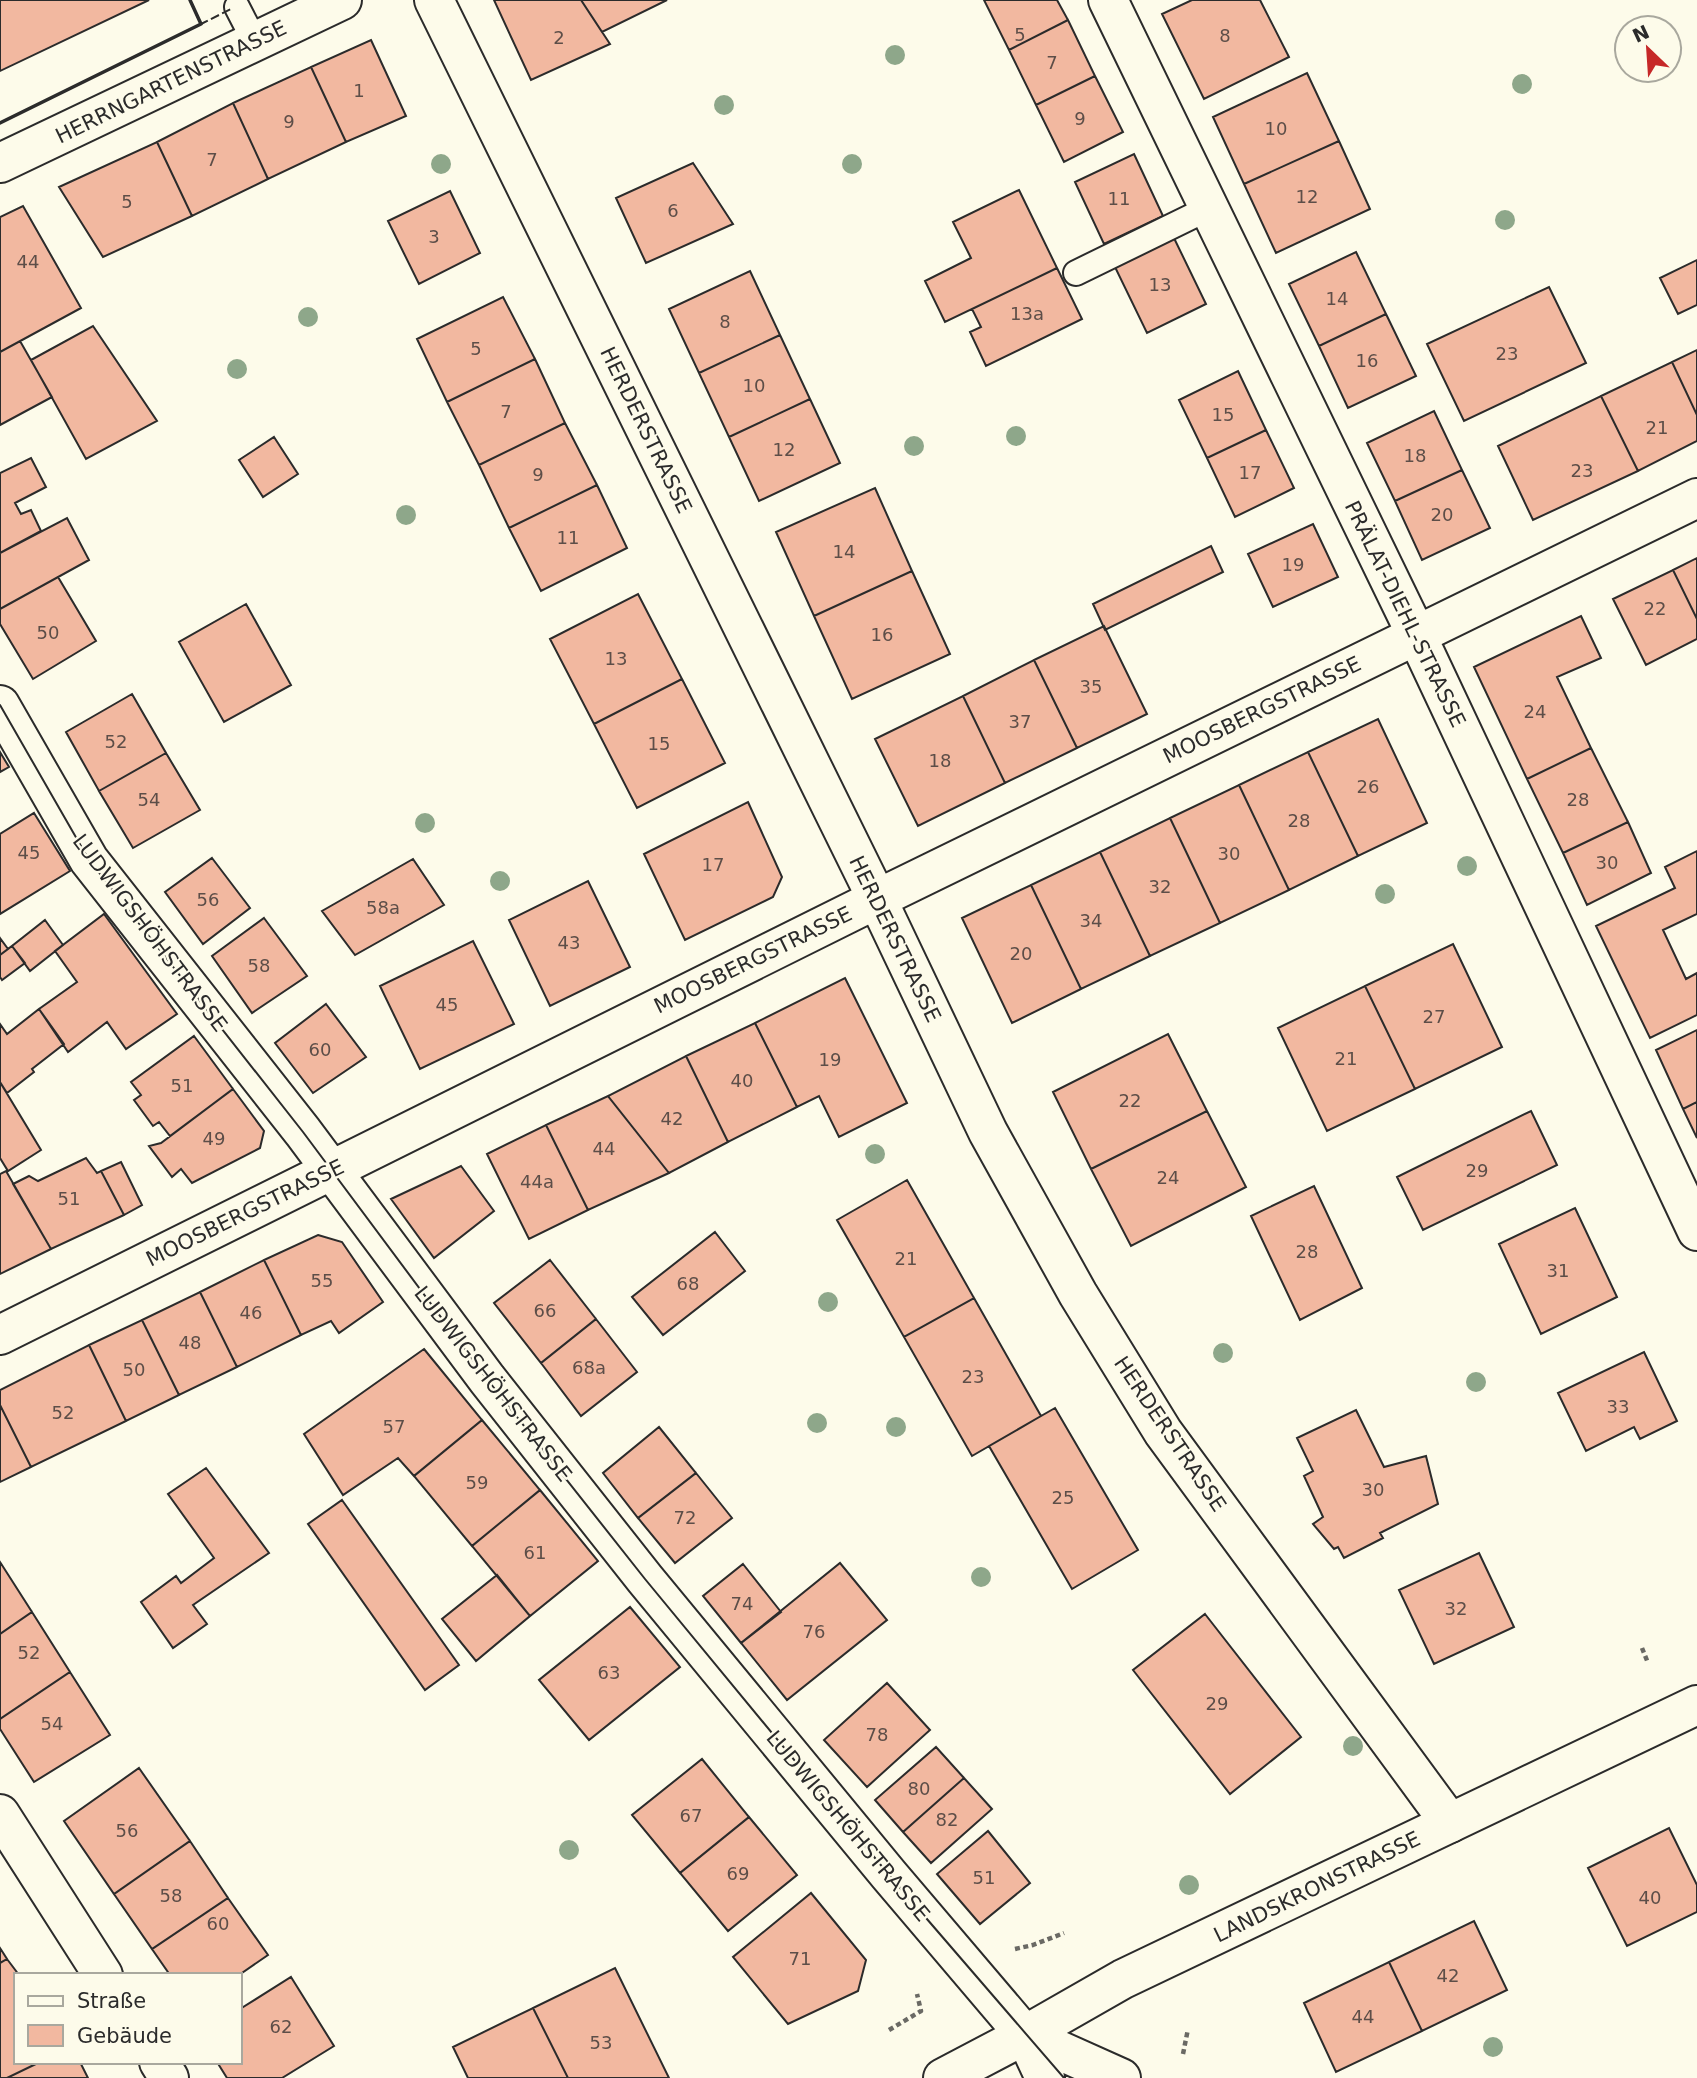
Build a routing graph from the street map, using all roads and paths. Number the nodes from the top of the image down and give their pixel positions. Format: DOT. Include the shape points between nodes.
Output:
graph roads {
  1 [pos="342,0"];
  2 [pos="434,0"];
  3 [pos="1108,0"];
  4 [pos="237,7"];
  5 [pos="254,42"];
  6 [pos="0,163"];
  7 [pos="1209,208"];
  8 [pos="1076,273"];
  9 [pos="1697,498"];
  10 [pos="1416,634"];
  11 [pos="0,705"];
  12 [pos="877,899"];
  13 [pos="330,1171"];
  14 [pos="1697,1231"];
  15 [pos="0,1335"];
  16 [pos="1642,1648"];
  17 [pos="1648,1663"];
  18 [pos="1697,1705"];
  19 [pos="0,1814"];
  20 [pos="1450,1823"];
  21 [pos="1064,1933"];
  22 [pos="1014,1949"];
  23 [pos="102,1973"];
  24 [pos="917,1994"];
  25 [pos="1188,2029"];
  26 [pos="889,2030"];
  27 [pos="1025,2035"];
  28 [pos="1182,2054"];
  29 [pos="943,2078"];
  30 [pos="1045,2078"];
  31 [pos="1121,2078"];
  1 -- 5 [label="street, HERRNGARTENSTRASSE"];
  2 -- 12 [label="street, HERDERSTRASSE"];
  3 -- 7 [label="street, PRÄLAT-DIEHL-STRASSE"];
  4 -- 5 [label="lane"];
  5 -- 6 [label="street, HERRNGARTENSTRASSE"];
  7 -- 8 [label="lane"];
  7 -- 10 [label="street, PRÄLAT-DIEHL-STRASSE"];
  9 -- 10 [label="street, MOOSBERGSTRASSE"];
  10 -- 12 [label="street, MOOSBERGSTRASSE"];
  10 -- 14 [label="street, PRÄLAT-DIEHL-STRASSE"];
  11 -- 13 [label="street, LUDWIGSHÖHSTRASSE" via="89,860"];
  12 -- 13 [label="street, MOOSBERGSTRASSE"];
  12 -- 20 [label="street, HERDERSTRASSE" via="988,1132 1142,1397"];
  13 -- 15 [label="street, MOOSBERGSTRASSE"];
  13 -- 27 [label="street, LUDWIGSHÖHSTRASSE" via="645,1579"];
  16 -- 17 [label="path"];
  18 -- 20 [label="street, LANDSKRONSTRASSE"];
  19 -- 23 [label="street"];
  20 -- 27 [label="street, LANDSKRONSTRASSE" via="1124,1979"];
  21 -- 22 [label="path"];
  24 -- 26 [label="path" via="921,2011"];
  25 -- 28 [label="path"];
  27 -- 29 [label="street, LANDSKRONSTRASSE"];
  27 -- 30 [label="street, LUDWIGSHÖHSTRASSE"];
  27 -- 31 [label="street, LUDWIGSHÖHSTRASSE"];
}
